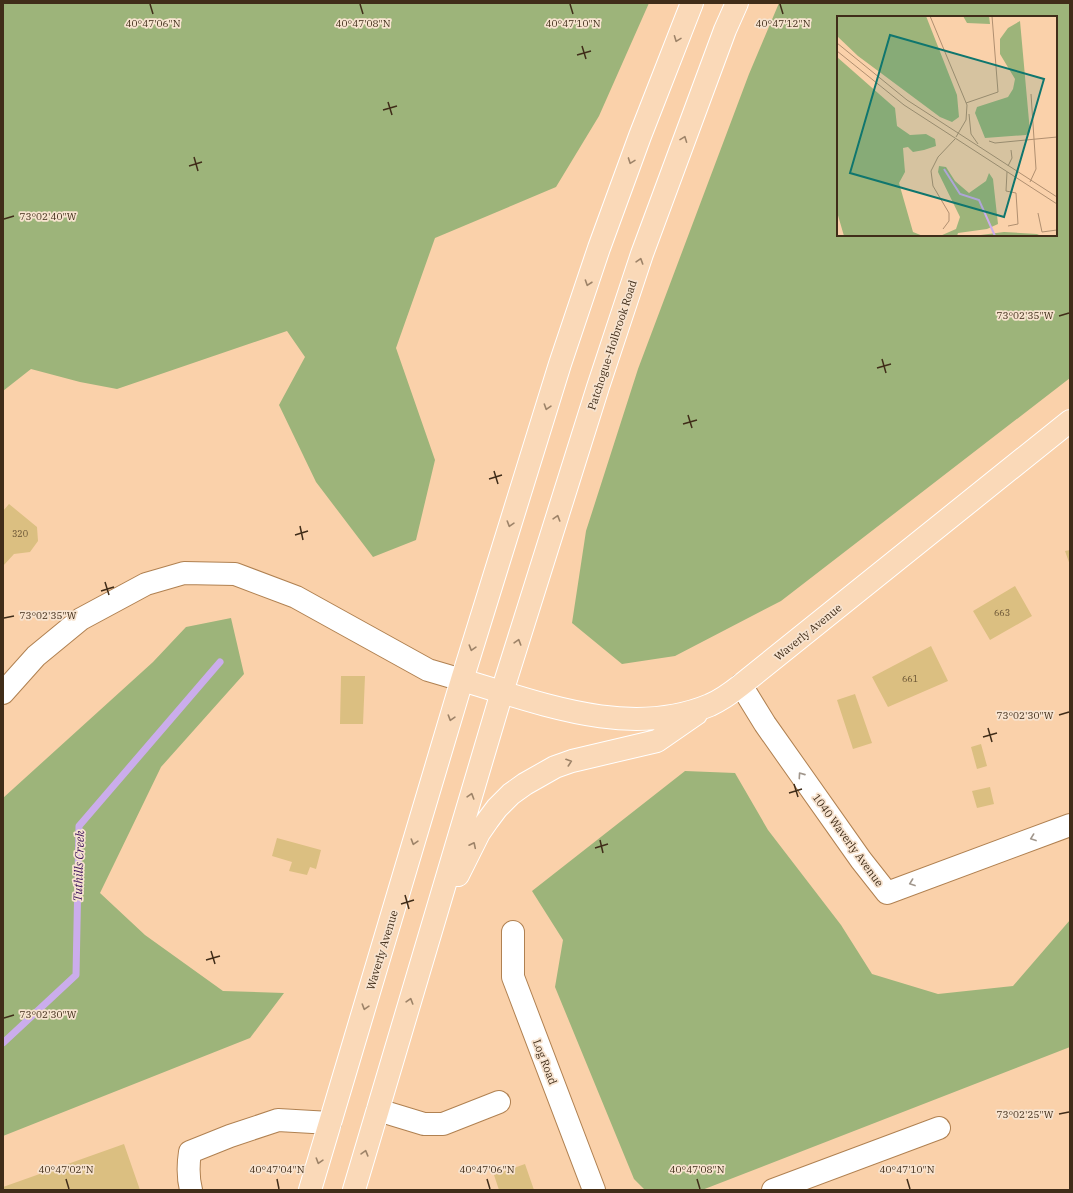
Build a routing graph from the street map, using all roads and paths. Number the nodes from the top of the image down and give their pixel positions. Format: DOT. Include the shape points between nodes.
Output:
graph roads {
  1 [pos="692,3"];
  2 [pos="737,3"];
  3 [pos="1070,421"];
  4 [pos="462,680"];
  5 [pos="741,686"];
  6 [pos="502,692"];
  7 [pos="3,693"];
  8 [pos="710,705"];
  9 [pos="1070,824"];
  10 [pos="431,930"];
  11 [pos="513,932"];
  12 [pos="499,1102"];
  13 [pos="378,1110"];
  14 [pos="330,1123"];
  15 [pos="939,1128"];
  16 [pos="191,1190"];
  17 [pos="310,1190"];
  18 [pos="354,1190"];
  19 [pos="594,1190"];
  20 [pos="772,1190"];
  1 -- 4 [label="main road, one-way" via="599,248"];
  6 -- 2 [label="main road, Patchogue-Holbrook Road, one-way" via="642,254"];
  3 -- 5 [label="main road, Waverly Avenue"];
  4 -- 6 [label="main road, Waverly Avenue"];
  4 -- 7 [label="street" via="428,670 296,597 235,574 184,573 146,584 81,618 36,656"];
  4 -- 14 [label="main road, Waverly Avenue, one-way"];
  5 -- 8 [label="main road, Waverly Avenue"];
  9 -- 5 [label="street, 1040 Waverly Avenue, one-way" via="887,893 765,724"];
  6 -- 8 [label="main road, Waverly Avenue" via="583,714 621,719 659,717"];
  10 -- 6 [label="main road, one-way"];
  10 -- 8 [label="main road, one-way" via="479,833 511,794 555,767 584,757 657,741"];
  13 -- 10 [label="main road, one-way"];
  11 -- 19 [label="street, Log Road" via="513,977"];
  12 -- 13 [label="street" via="442,1124 424,1124"];
  18 -- 13 [label="main road, one-way"];
  14 -- 16 [label="street" via="278,1120 190,1152"];
  14 -- 17 [label="main road, Waverly Avenue, one-way"];
  15 -- 20 [label="street"];
}
